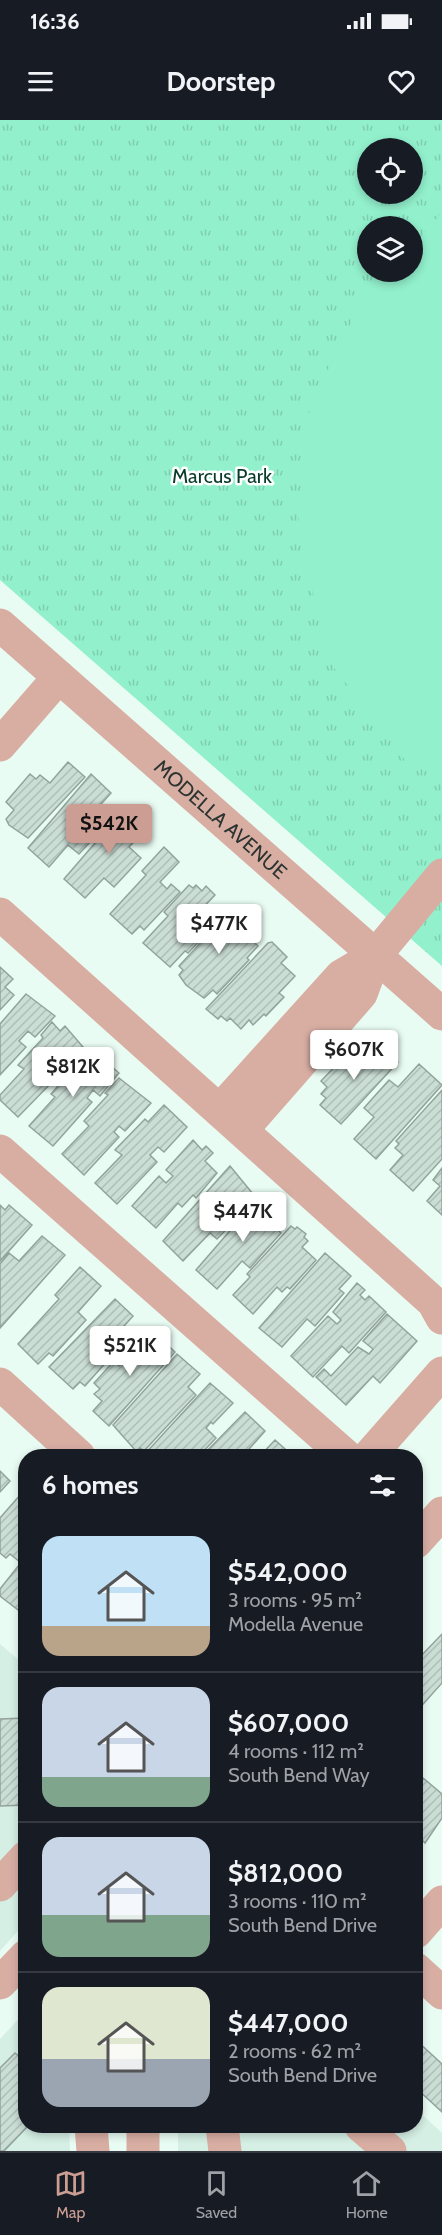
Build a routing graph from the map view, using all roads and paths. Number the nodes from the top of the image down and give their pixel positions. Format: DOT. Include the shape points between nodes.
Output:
graph roads {
  1 [pos="0,625"];
  2 [pos="59,677"];
  3 [pos="0,745"];
  4 [pos="442,874"];
  5 [pos="0,914"];
  6 [pos="375,956"];
  7 [pos="442,1014"];
  8 [pos="231,1120"];
  9 [pos="0,1150"];
  10 [pos="442,1318"];
  11 [pos="442,1373"];
  12 [pos="0,1384"];
  13 [pos="71,1449"];
  14 [pos="338,1449"];
  15 [pos="375,1449"];
  16 [pos="441,1514"];
  17 [pos="423,1534"];
  18 [pos="18,1866"];
  19 [pos="0,1885"];
  20 [pos="442,1902"];
  21 [pos="423,1924"];
  22 [pos="18,1964"];
  23 [pos="423,1975"];
  24 [pos="0,1983"];
  25 [pos="442,1993"];
  26 [pos="92,2133"];
  27 [pos="143,2133"];
  28 [pos="223,2133"];
  29 [pos="369,2133"];
  30 [pos="93,2151"];
  31 [pos="143,2151"];
  32 [pos="225,2151"];
  33 [pos="390,2151"];
  1 -- 2 [label="street, MODELLA AVENUE"];
  2 -- 3 [label="street"];
  2 -- 6 [label="street, MODELLA AVENUE"];
  4 -- 6 [label="street"];
  5 -- 8 [label="street"];
  6 -- 7 [label="street, MODELLA AVENUE"];
  6 -- 8 [label="street" via="362,994"];
  8 -- 10 [label="street" via="433,1302"];
  9 -- 14 [label="street"];
  11 -- 15 [label="street"];
  12 -- 13 [label="street"];
  16 -- 17 [label="street"];
  18 -- 19 [label="street"];
  20 -- 21 [label="street"];
  22 -- 24 [label="street"];
  23 -- 25 [label="street"];
  26 -- 30 [label="street"];
  27 -- 31 [label="street"];
  28 -- 32 [label="street"];
  29 -- 33 [label="street"];
}
